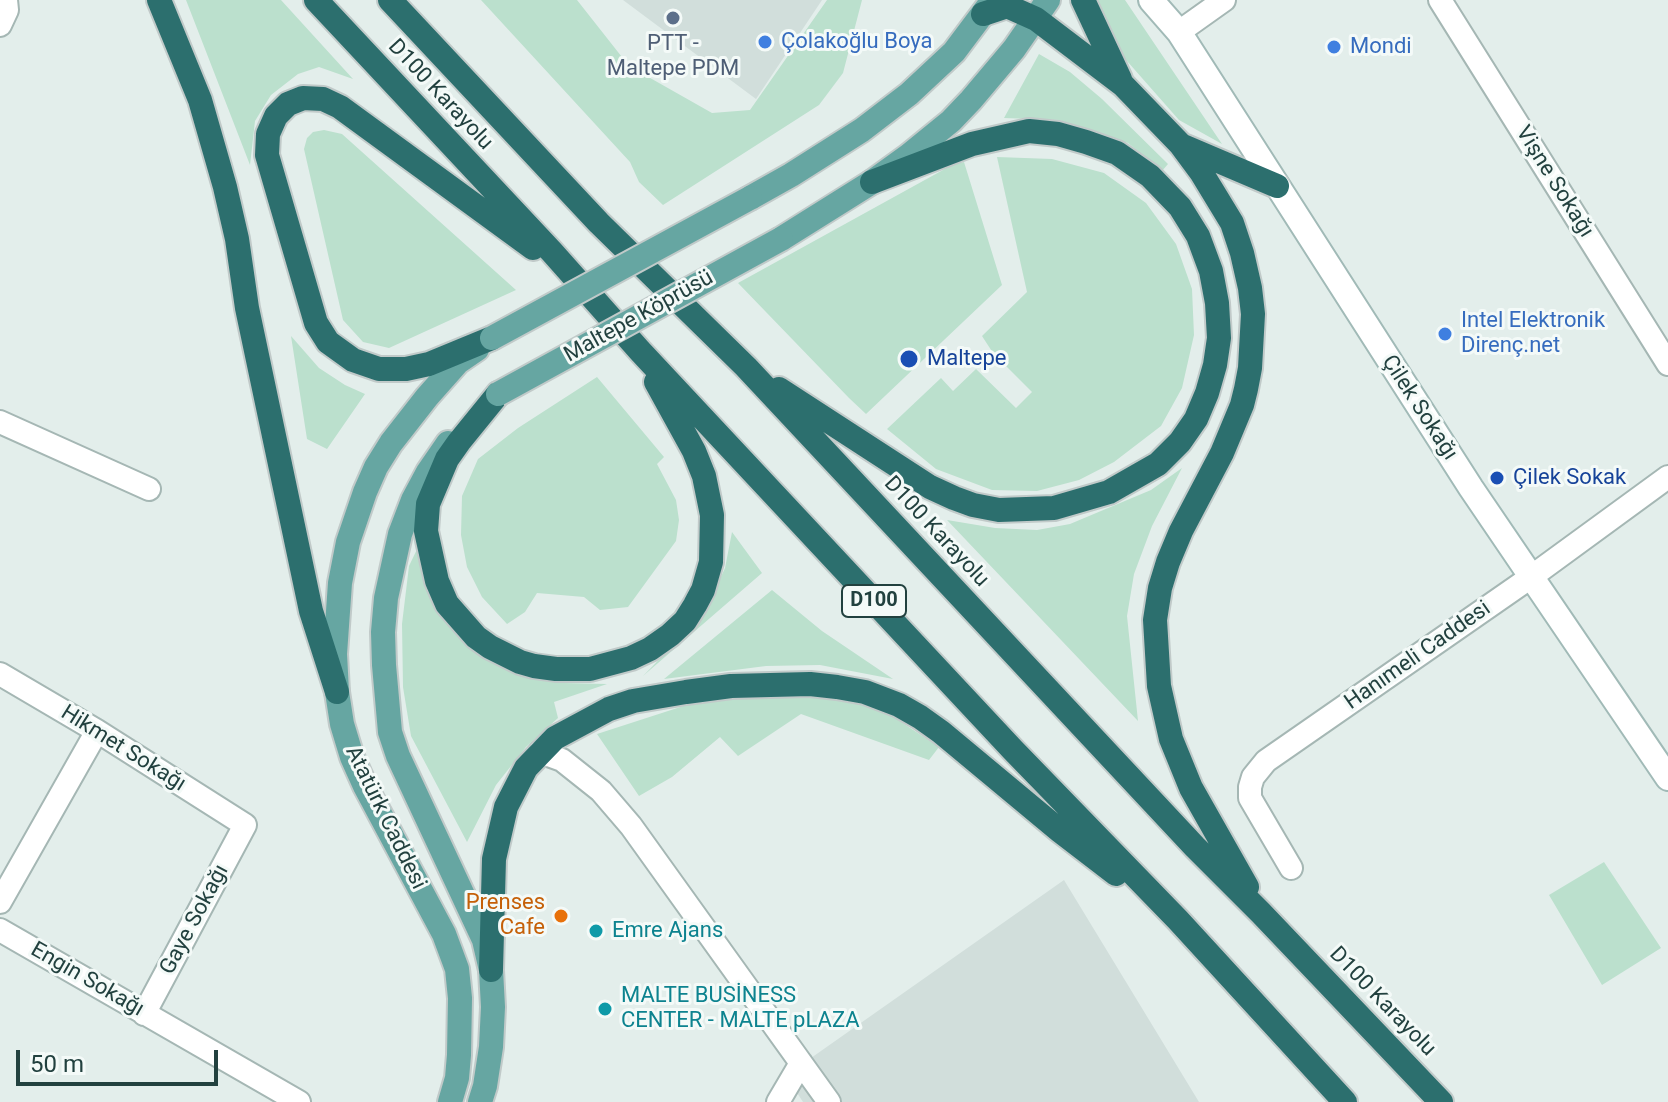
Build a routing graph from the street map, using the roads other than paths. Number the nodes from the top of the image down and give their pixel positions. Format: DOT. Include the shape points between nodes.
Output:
graph roads {
  1 [pos="6,0"];
  2 [pos="159,0"];
  3 [pos="316,0"];
  4 [pos="390,0"];
  5 [pos="1083,0"];
  6 [pos="1151,0"];
  7 [pos="1224,0"];
  8 [pos="1440,0"];
  9 [pos="988,7"];
  10 [pos="1042,9"];
  11 [pos="0,25"];
  12 [pos="1179,32"];
  13 [pos="1123,85"];
  14 [pos="1181,145"];
  15 [pos="872,182"];
  16 [pos="1277,186"];
  17 [pos="575,278"];
  18 [pos="492,338"];
  19 [pos="640,351"];
  20 [pos="1668,364"];
  21 [pos="746,367"];
  22 [pos="498,394"];
  23 [pos="2,426"];
  24 [pos="1668,477"];
  25 [pos="149,489"];
  26 [pos="1531,577"];
  27 [pos="0,674"];
  28 [pos="337,692"];
  29 [pos="97,731"];
  30 [pos="540,752"];
  31 [pos="1668,778"];
  32 [pos="245,825"];
  33 [pos="1291,868"];
  34 [pos="0,902"];
  35 [pos="1261,913"];
  36 [pos="1178,920"];
  37 [pos="0,930"];
  38 [pos="491,970"];
  39 [pos="144,1014"];
  40 [pos="801,1063"];
  41 [pos="299,1102"];
  42 [pos="450,1102"];
  43 [pos="480,1102"];
  44 [pos="778,1102"];
  45 [pos="829,1102"];
  46 [pos="1345,1102"];
  47 [pos="1441,1102"];
  1 -- 11 [label="street"];
  2 -- 28 [label="highway" via="200,100 221,173 311,611"];
  3 -- 17 [label="highway, D100 Karayolu / D100"];
  4 -- 21 [label="highway, D100 Karayolu / D100" via="599,223"];
  5 -- 13 [label="highway"];
  6 -- 12 [label="main road, Çilek Sokağı"];
  7 -- 12 [label="street"];
  8 -- 20 [label="street, Vişne Sokağı"];
  9 -- 10 [label="highway"];
  9 -- 18 [label="main road, bridge" via="954,52 862,130 791,175"];
  10 -- 13 [label="highway"];
  10 -- 15 [label="main road, Maltepe Köprüsü" via="951,121"];
  12 -- 16 [label="main road, Çilek Sokağı"];
  13 -- 14 [label="highway"];
  14 -- 16 [label="highway"];
  14 -- 35 [label="highway" via="1232,223 1253,314 1242,405 1181,531 1160,588 1155,620 1159,686 1171,739 1191,788"];
  15 -- 21 [label="highway" via="972,144 1029,131 1058,134 1117,153 1150,176 1180,207 1211,271 1219,338 1196,419 1158,464 1109,492 1054,508 999,510 930,487"];
  15 -- 22 [label="main road, Maltepe Köprüsü, bridge" via="781,239"];
  16 -- 26 [label="main road, Çilek Sokağı"];
  17 -- 18 [label="highway" via="340,107 323,99 288,104 268,134 267,155 316,323 328,342 353,360 379,369 406,369"];
  17 -- 19 [label="highway, D100 Karayolu / D100"];
  18 -- 28 [label="main road, Atatürk Caddesi" via="458,362 427,397 391,443 365,492 340,583"];
  19 -- 22 [label="highway" via="704,476 713,547 703,590 685,621 631,658 590,669 520,662 476,637 447,604 426,531 428,504 447,459"];
  19 -- 36 [label="highway, D100 Karayolu / D100"];
  21 -- 35 [label="highway, D100 Karayolu / D100"];
  22 -- 38 [label="main road, Atatürk Caddesi" via="444,448 413,500 392,564 383,632 390,732 484,940"];
  23 -- 25 [label="street"];
  24 -- 26 [label="street, Hanımeli Caddesi"];
  26 -- 31 [label="main road, Çilek Sokağı"];
  26 -- 33 [label="street, Hanımeli Caddesi" via="1259,768 1250,798"];
  27 -- 29 [label="street, Hikmet Sokağı"];
  28 -- 42 [label="main road, Atatürk Caddesi" via="352,757 454,958 460,1024"];
  29 -- 32 [label="street, Hikmet Sokağı"];
  29 -- 34 [label="street"];
  30 -- 36 [label="highway" via="563,732 609,709 659,696 785,684 865,692 899,705 941,732"];
  30 -- 38 [label="highway" via="516,786 501,827 494,859"];
  30 -- 40 [label="street" via="562,760 601,791 631,826"];
  32 -- 39 [label="street, Gaye Sokağı"];
  35 -- 47 [label="highway, D100 Karayolu / D100"];
  36 -- 46 [label="highway, D100 Karayolu / D100"];
  37 -- 39 [label="street, Engin Sokağı"];
  38 -- 43 [label="main road, Atatürk Caddesi" via="491,1047"];
  39 -- 41 [label="street, Engin Sokağı"];
  40 -- 44 [label="street"];
  40 -- 45 [label="street"];
}
